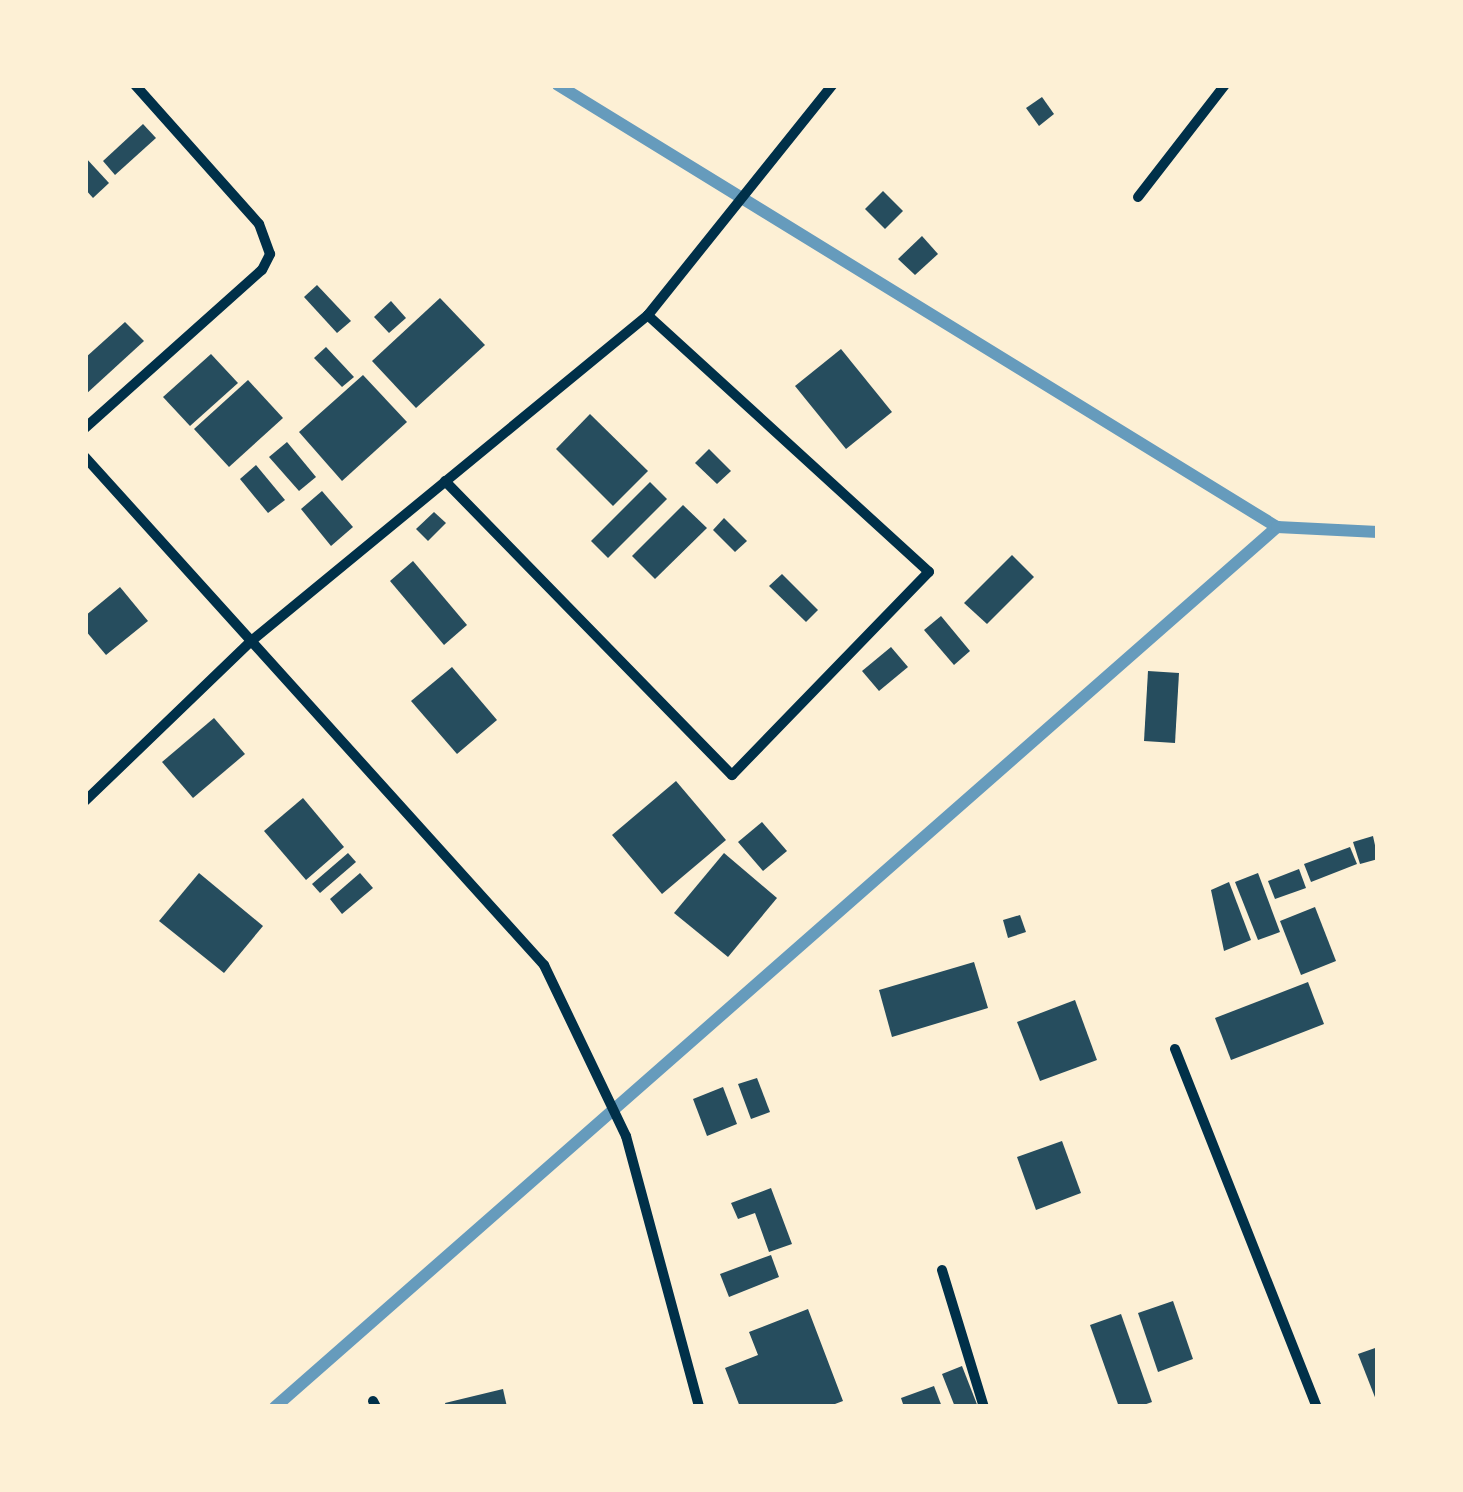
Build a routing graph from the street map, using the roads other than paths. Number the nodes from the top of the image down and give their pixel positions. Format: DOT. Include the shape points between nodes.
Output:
graph roads {
  1 [pos="136,85"];
  2 [pos="832,85"];
  3 [pos="1225,85"];
  4 [pos="1138,198"];
  5 [pos="648,315"];
  6 [pos="85,428"];
  7 [pos="85,457"];
  8 [pos="445,480"];
  9 [pos="250,642"];
  10 [pos="85,801"];
  11 [pos="1176,1048"];
  12 [pos="942,1270"];
  13 [pos="699,1407"];
  14 [pos="984,1407"];
  15 [pos="1317,1407"];
  1 -- 6 [label="street" via="259,224 270,254 262,270"];
  2 -- 5 [label="street"];
  3 -- 4 [label="street"];
  5 -- 8 [label="street"];
  5 -- 8 [label="street" via="929,572 732,775"];
  7 -- 9 [label="street"];
  8 -- 9 [label="street"];
  9 -- 10 [label="street"];
  9 -- 13 [label="street" via="544,965 626,1136"];
  11 -- 15 [label="street"];
  12 -- 14 [label="street"];
}
